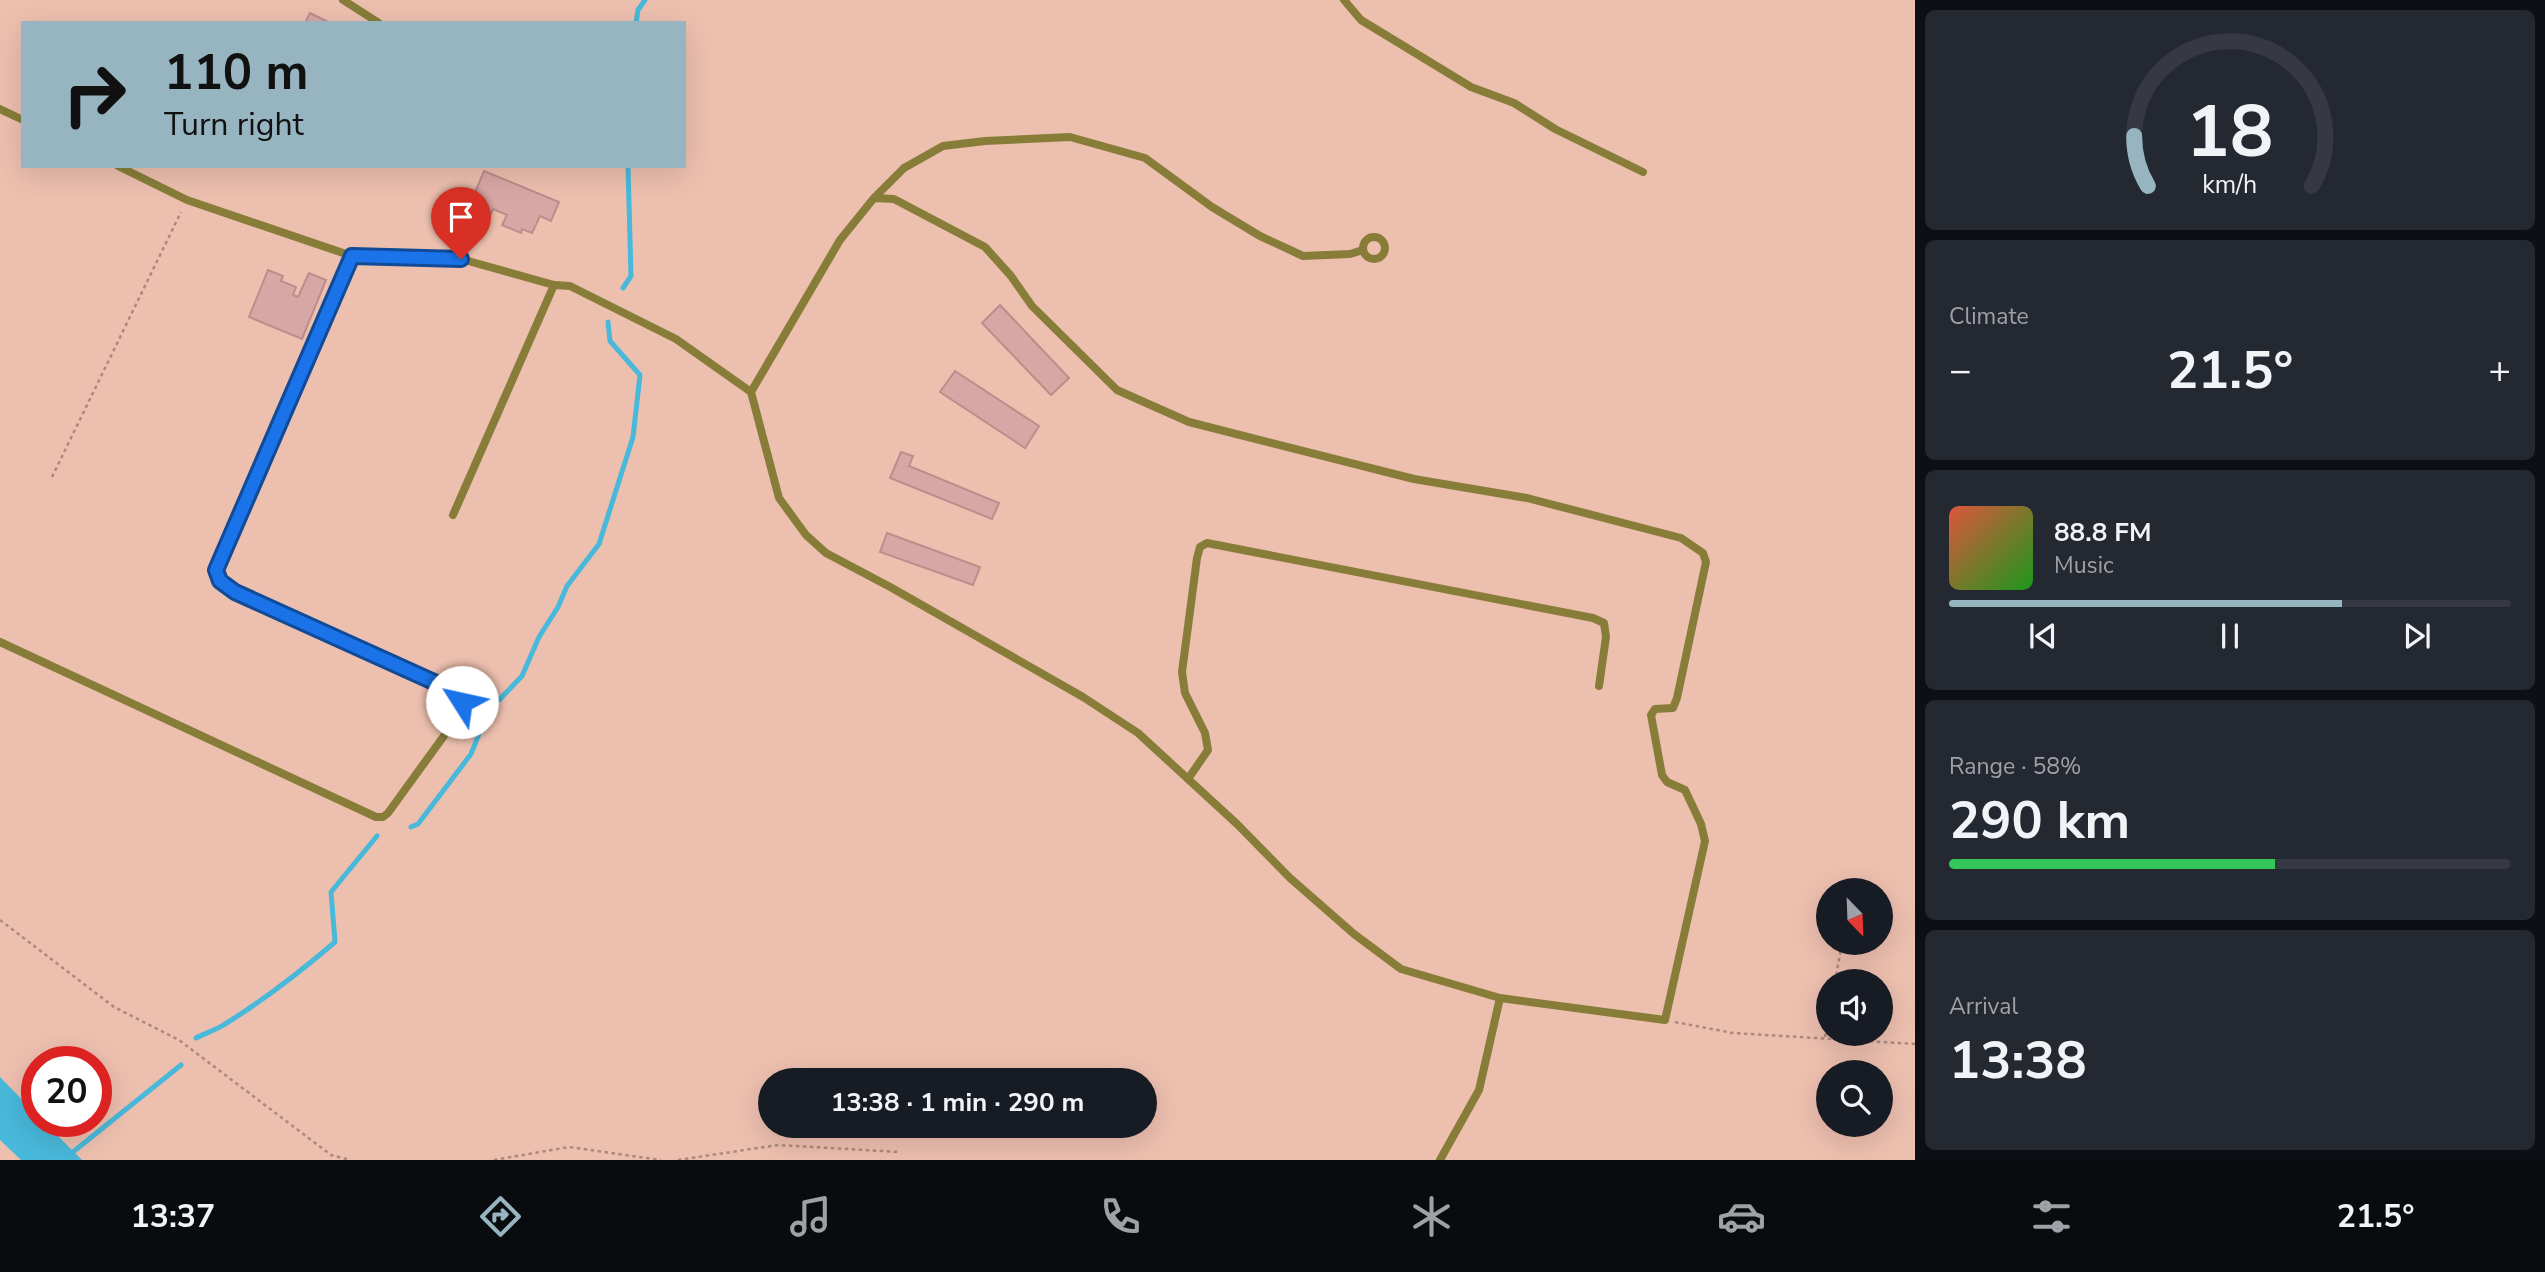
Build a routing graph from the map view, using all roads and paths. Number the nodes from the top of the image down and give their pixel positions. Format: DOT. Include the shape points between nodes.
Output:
graph roads {
  1 [pos="343,0"];
  2 [pos="1343,0"];
  3 [pos="376,21"];
  4 [pos="0,109"];
  5 [pos="21,119"];
  6 [pos="122,168"];
  7 [pos="1643,172"];
  8 [pos="874,198"];
  9 [pos="187,200"];
  10 [pos="1363,250"];
  11 [pos="352,256"];
  12 [pos="554,285"];
  13 [pos="751,392"];
  14 [pos="52,477"];
  15 [pos="453,515"];
  16 [pos="0,642"];
  17 [pos="1599,686"];
  18 [pos="1188,779"];
  19 [pos="0,920"];
  20 [pos="1500,998"];
  21 [pos="1665,1020"];
  22 [pos="1816,1037"];
  23 [pos="1893,1042"];
  24 [pos="1915,1044"];
  25 [pos="900,1152"];
  26 [pos="350,1160"];
  27 [pos="494,1160"];
  28 [pos="661,1160"];
  29 [pos="678,1160"];
  30 [pos="1440,1160"];
  1 -- 3 [label="lane"];
  2 -- 7 [label="lane" via="1361,20 1471,87 1514,103 1555,129"];
  4 -- 5 [label="lane"];
  6 -- 9 [label="lane"];
  8 -- 10 [label="lane" via="904,168 943,146 1070,137 1145,158 1212,207 1303,256"];
  8 -- 13 [label="lane" via="840,240"];
  8 -- 21 [label="lane" via="894,199 985,247 1032,306 1117,390 1189,422 1414,479 1527,498 1681,538 1703,553 1706,562 1677,698 1673,708 1655,709 1651,715 1662,775 1685,790 1705,841"];
  9 -- 11 [label="lane"];
  9 -- 14 [label="path"];
  11 -- 12 [label="lane" via="461,259"];
  11 -- 16 [label="lane" via="216,570 220,581 235,592 456,692 462,711 388,813 376,817"];
  12 -- 13 [label="lane" via="570,286 677,339"];
  12 -- 15 [label="lane"];
  13 -- 18 [label="lane" via="779,498 806,535 826,552 1083,697 1138,733"];
  17 -- 18 [label="lane" via="1606,637 1604,623 1593,618 1207,543 1200,547 1197,558 1182,672 1185,693 1198,715 1208,750"];
  18 -- 20 [label="lane" via="1299,886 1401,969"];
  19 -- 26 [label="path" via="114,1007 179,1040 331,1155"];
  20 -- 21 [label="lane"];
  20 -- 30 [label="lane" via="1479,1090"];
  21 -- 22 [label="path" via="1733,1033"];
  23 -- 24 [label="path"];
  25 -- 29 [label="path" via="778,1145"];
  27 -- 28 [label="path" via="569,1147"];
}
